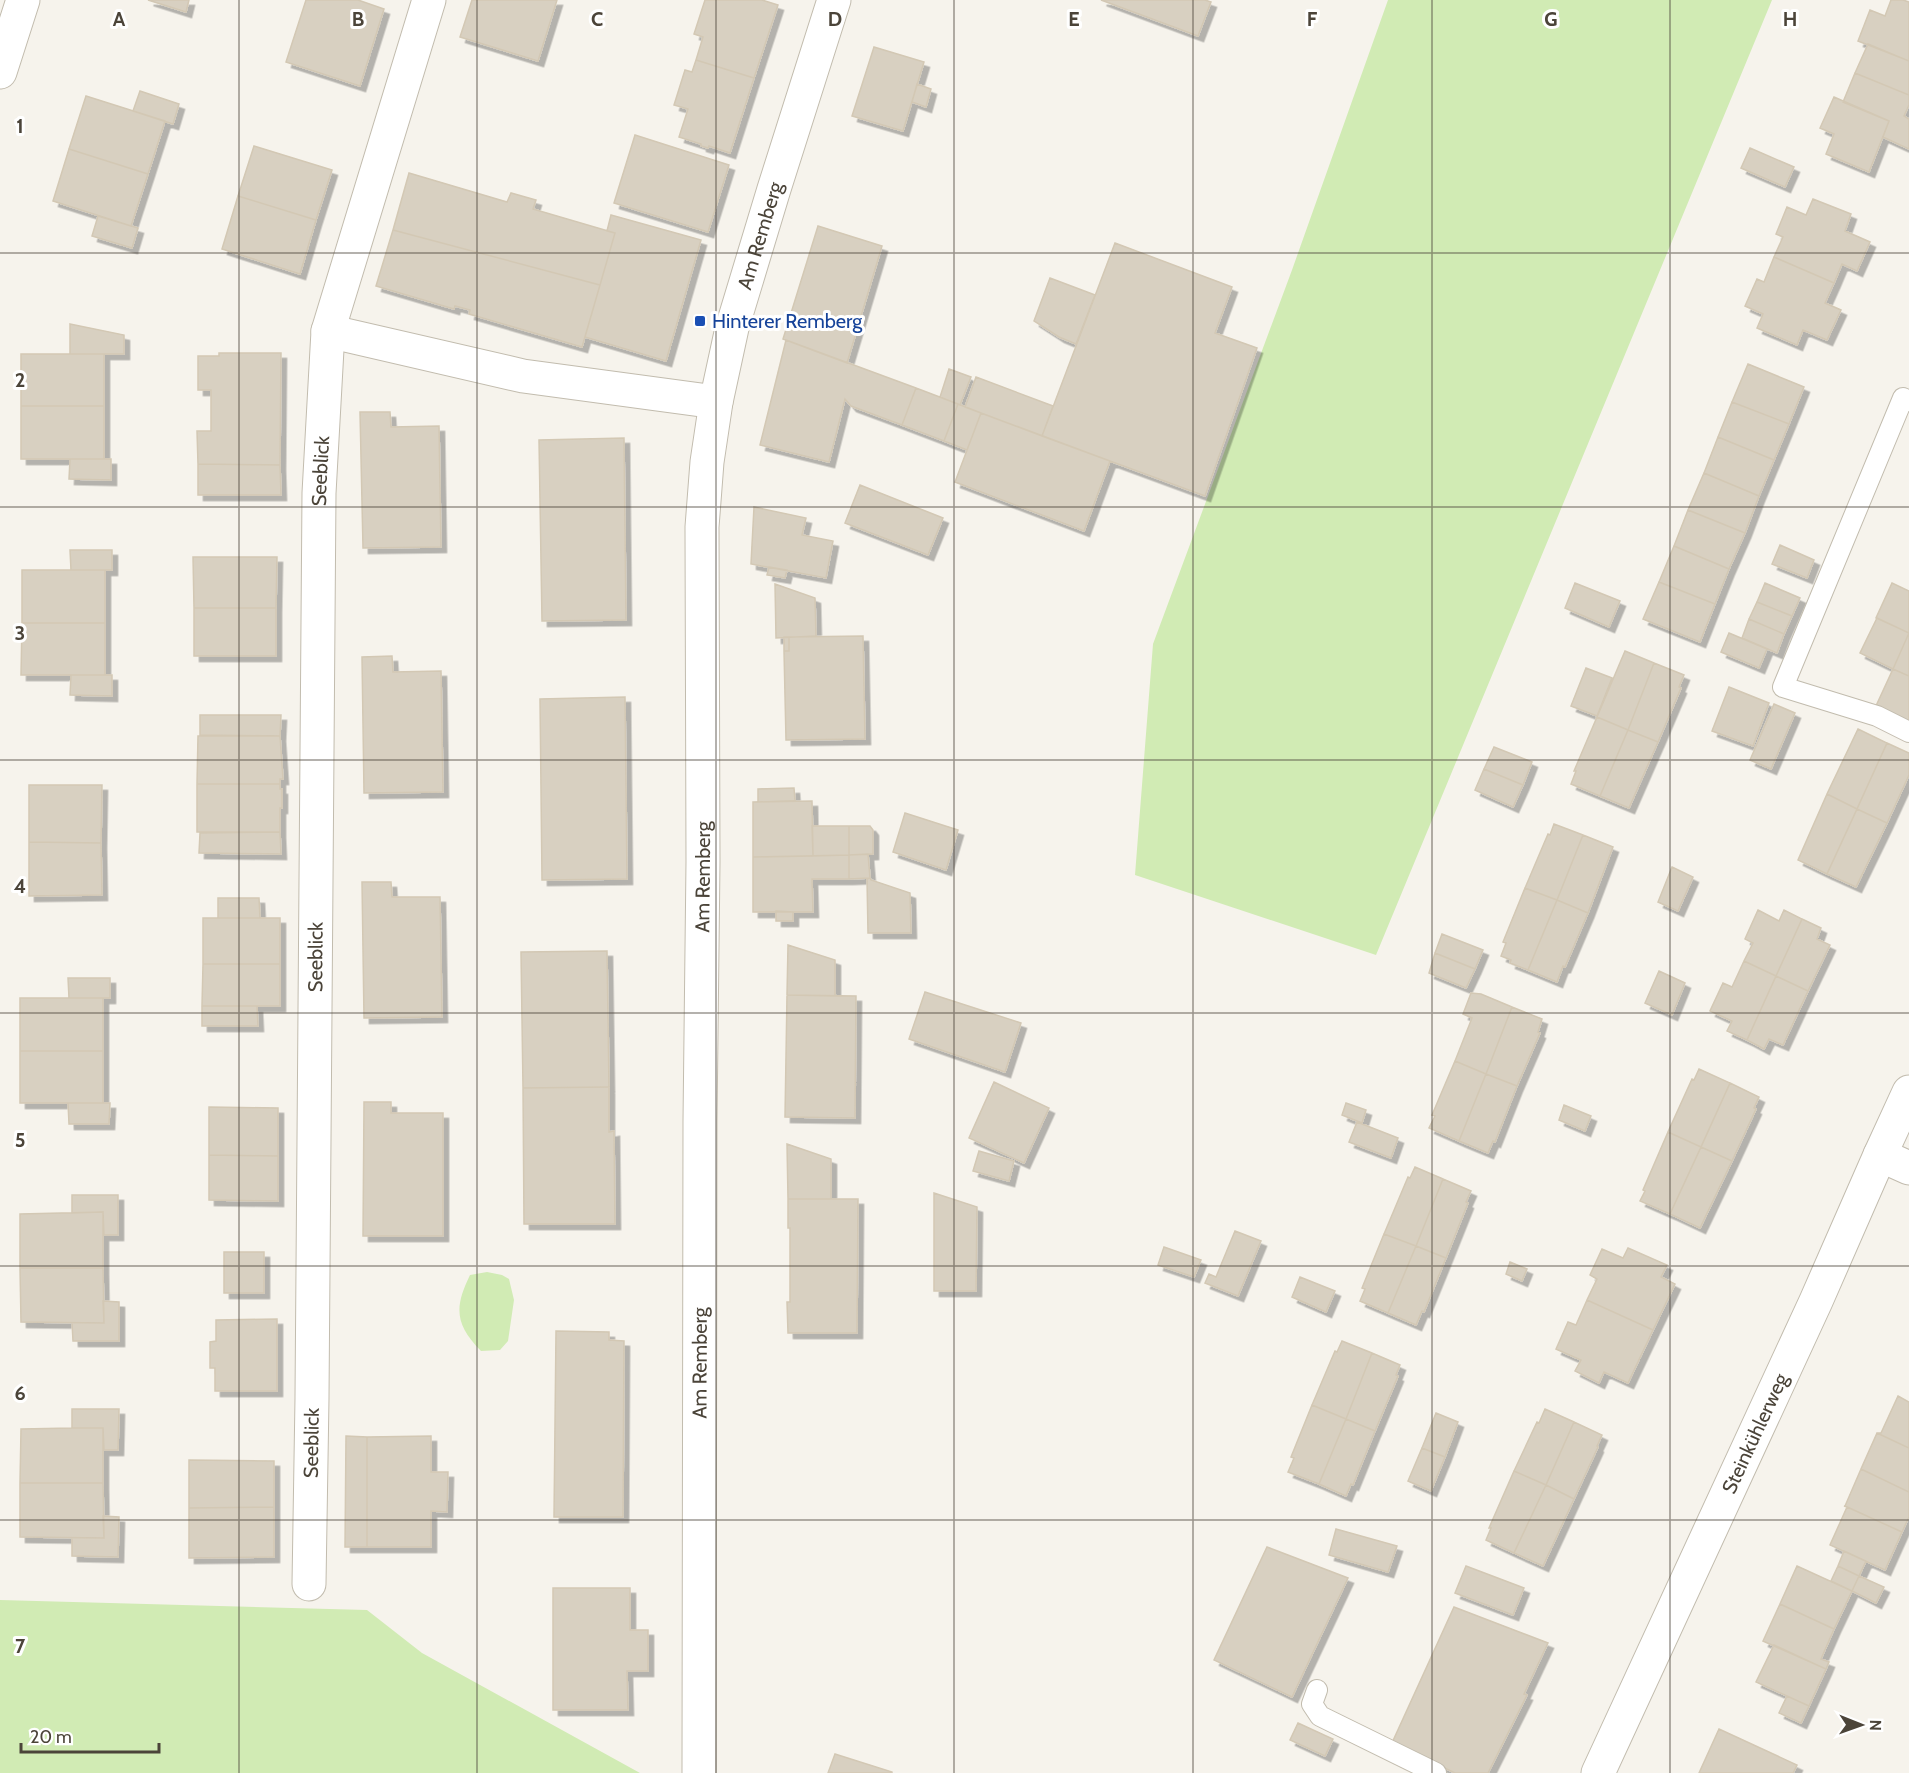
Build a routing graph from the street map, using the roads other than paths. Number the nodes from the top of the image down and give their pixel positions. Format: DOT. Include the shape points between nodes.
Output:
graph roads {
  1 [pos="23,0"];
  2 [pos="429,0"];
  3 [pos="834,0"];
  4 [pos="0,72"];
  5 [pos="328,331"];
  6 [pos="1909,401"];
  7 [pos="716,402"];
  8 [pos="1909,732"];
  9 [pos="1909,1092"];
  10 [pos="1880,1155"];
  11 [pos="1909,1168"];
  12 [pos="309,1584"];
  13 [pos="1317,1690"];
  14 [pos="699,1773"];
  15 [pos="1436,1773"];
  16 [pos="1598,1773"];
  1 -- 4 [label="street"];
  2 -- 5 [label="street, Seeblick"];
  3 -- 7 [label="street, Am Remberg" via="732,328"];
  5 -- 7 [label="street" via="523,376"];
  5 -- 12 [label="street, Seeblick" via="319,493"];
  6 -- 8 [label="lane" via="1904,398 1783,687 1877,716"];
  7 -- 14 [label="street, Am Remberg" via="702,527"];
  9 -- 10 [label="street, Steinkühlerweg"];
  10 -- 11 [label="street"];
  10 -- 16 [label="street, Steinkühlerweg"];
  13 -- 15 [label="lane" via="1312,1704 1320,1716"];
}
